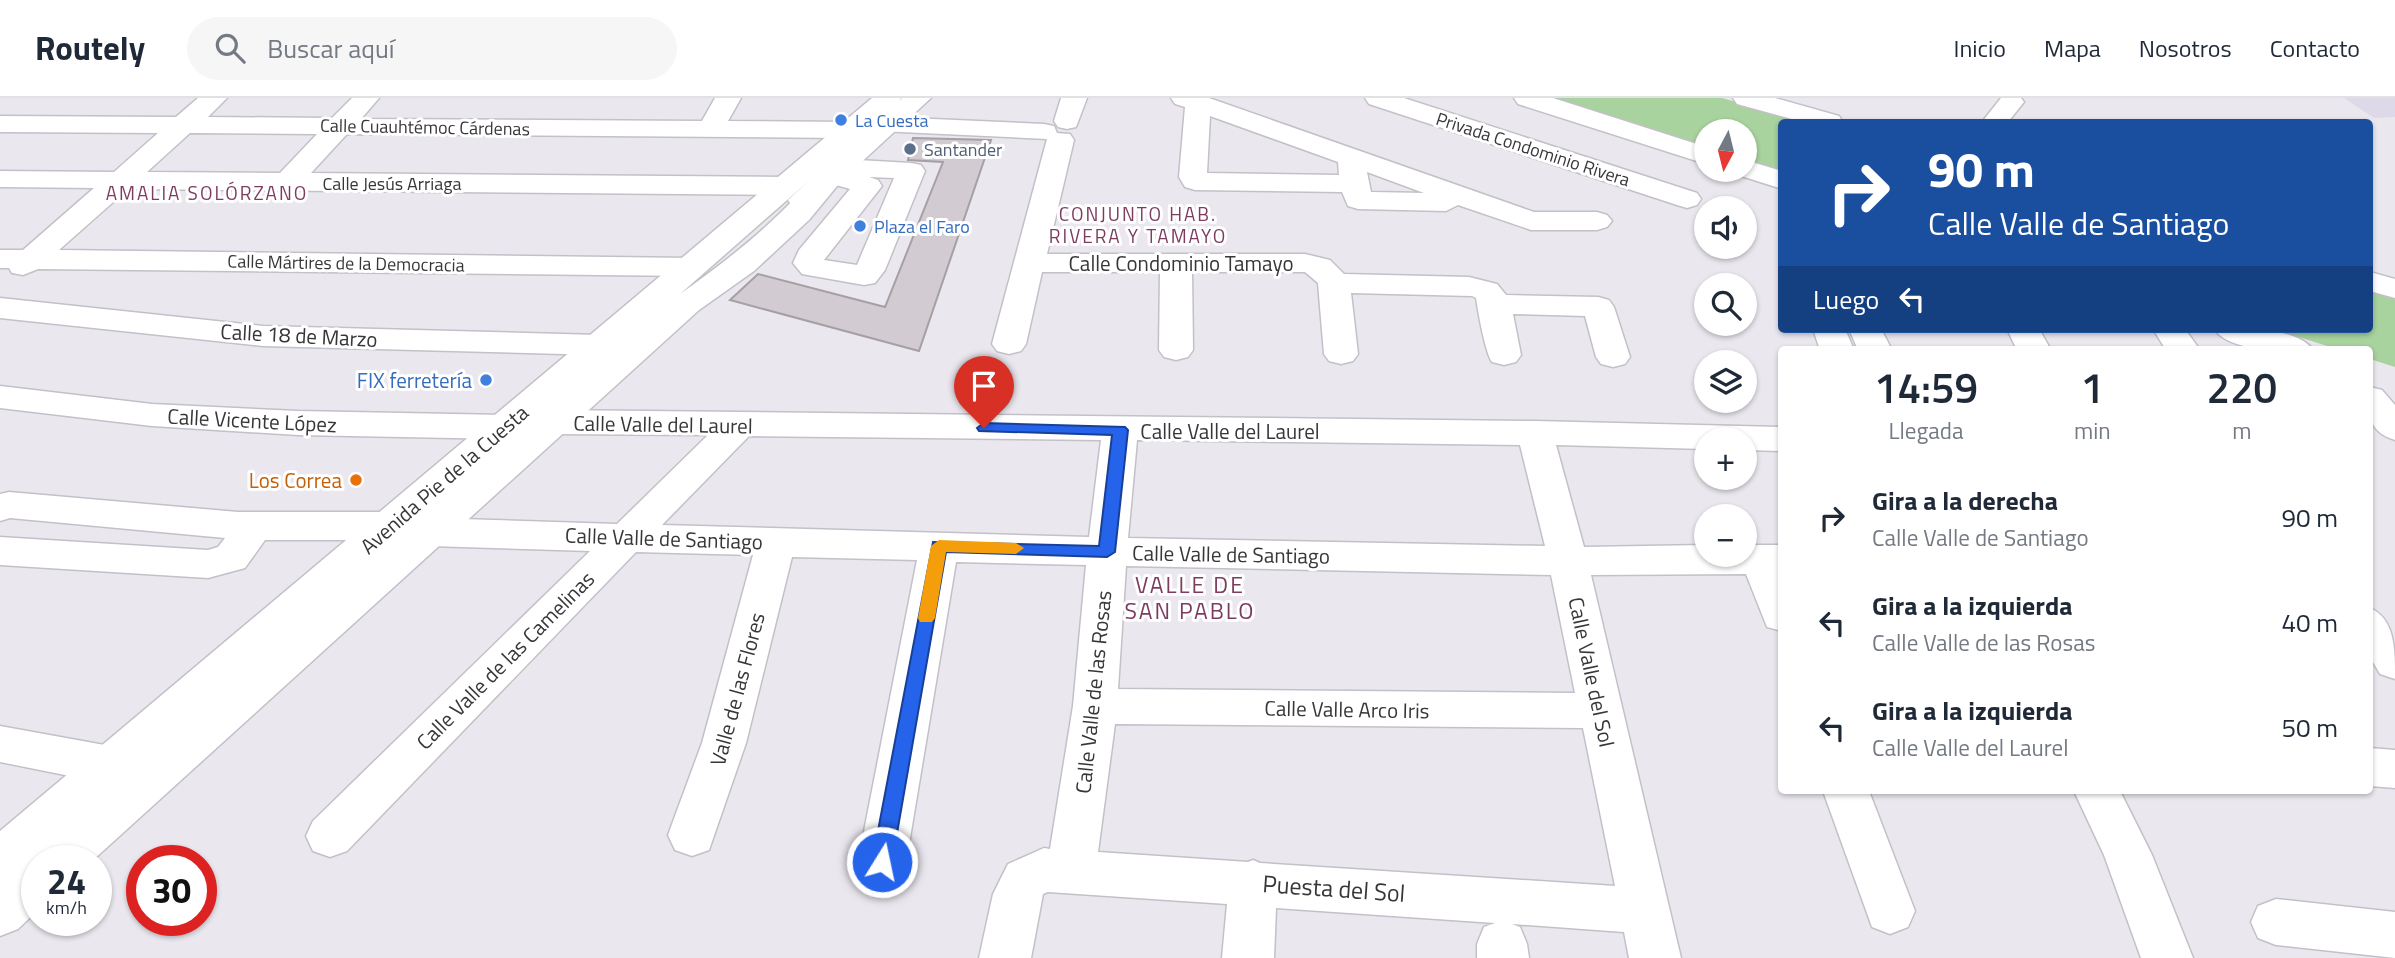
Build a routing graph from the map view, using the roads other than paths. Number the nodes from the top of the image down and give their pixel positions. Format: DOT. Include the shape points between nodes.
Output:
graph roads {
  1 [pos="214,98"];
  2 [pos="366,98"];
  3 [pos="728,98"];
  4 [pos="918,98"];
  5 [pos="1378,98"];
  6 [pos="1527,98"];
  7 [pos="1746,98"];
  8 [pos="1191,100"];
  9 [pos="890,114"];
  10 [pos="1820,119"];
  11 [pos="0,124"];
  12 [pos="1047,124"];
  13 [pos="184,125"];
  14 [pos="338,127"];
  15 [pos="710,130"];
  16 [pos="850,130"];
  17 [pos="1694,152"];
  18 [pos="836,171"];
  19 [pos="1352,171"];
  20 [pos="1757,175"];
  21 [pos="0,179"];
  22 [pos="120,181"];
  23 [pos="286,183"];
  24 [pos="783,186"];
  25 [pos="1778,186"];
  26 [pos="1687,199"];
  27 [pos="1597,221"];
  28 [pos="15,259"];
  29 [pos="1176,262"];
  30 [pos="1030,263"];
  31 [pos="2373,282"];
  32 [pos="1334,283"];
  33 [pos="689,285"];
  34 [pos="0,286"];
  35 [pos="2395,289"];
  36 [pos="1493,304"];
  37 [pos="0,308"];
  38 [pos="2243,333"];
  39 [pos="1009,344"];
  40 [pos="598,345"];
  41 [pos="2283,346"];
  42 [pos="1175,349"];
  43 [pos="1341,354"];
  44 [pos="1504,355"];
  45 [pos="1613,357"];
  46 [pos="2373,375"];
  47 [pos="2395,383"];
  48 [pos="0,397"];
  49 [pos="2373,402"];
  50 [pos="552,422"];
  51 [pos="739,425"];
  52 [pos="505,427"];
  53 [pos="2395,428"];
  54 [pos="1120,430"];
  55 [pos="1535,433"];
  56 [pos="1778,439"];
  57 [pos="0,508"];
  58 [pos="238,526"];
  59 [pos="409,529"];
  60 [pos="628,536"];
  61 [pos="776,542"];
  62 [pos="939,546"];
  63 [pos="0,551"];
  64 [pos="1107,552"];
  65 [pos="1771,559"];
  66 [pos="1567,561"];
  67 [pos="1778,595"];
  68 [pos="1095,706"];
  69 [pos="1600,711"];
  70 [pos="0,744"];
  71 [pos="110,765"];
  72 [pos="2373,767"];
  73 [pos="2395,769"];
  74 [pos="1847,794"];
  75 [pos="2098,794"];
  76 [pos="692,835"];
  77 [pos="330,836"];
  78 [pos="882,862"];
  79 [pos="17,873"];
  80 [pos="1048,875"];
  81 [pos="1253,882"];
  82 [pos="1890,911"];
  83 [pos="2276,922"];
  84 [pos="1651,935"];
  85 [pos="2395,935"];
  86 [pos="1005,958"];
  87 [pos="1248,958"];
  88 [pos="2167,958"];
  1 -- 13 [label="street"];
  2 -- 14 [label="street"];
  3 -- 15 [label="street"];
  4 -- 9 [label="street, Avenida Pie de la Cuesta"];
  5 -- 26 [label="street, Privada Condominio Rivera"];
  6 -- 17 [label="street"];
  7 -- 10 [label="street"];
  8 -- 19 [label="street"];
  8 -- 19 [label="street" via="1195,181"];
  9 -- 12 [label="street"];
  9 -- 16 [label="street, Avenida Pie de la Cuesta"];
  9 -- 18 [label="street, Avenida Pie de la Cuesta"];
  11 -- 13 [label="street, Calle Cuauhtémoc Cárdenas"];
  12 -- 30 [label="street"];
  13 -- 14 [label="street, Calle Cuauhtémoc Cárdenas"];
  13 -- 22 [label="street"];
  14 -- 15 [label="street, Calle Cuauhtémoc Cárdenas"];
  14 -- 23 [label="street"];
  15 -- 16 [label="street, Calle Cuauhtémoc Cárdenas"];
  16 -- 24 [label="street, Avenida Pie de la Cuesta"];
  18 -- 18 [label="street" via="911,171 864,275 808,263 869,186"];
  18 -- 33 [label="street, Avenida Pie de la Cuesta" via="799,214 743,264"];
  19 -- 27 [label="street" via="1356,197 1364,202 1474,202 1539,223"];
  20 -- 25 [label="street"];
  21 -- 22 [label="street, Calle Jesús Arriaga"];
  22 -- 23 [label="street, Calle Jesús Arriaga"];
  22 -- 28 [label="street"];
  23 -- 24 [label="street, Calle Jesús Arriaga"];
  24 -- 33 [label="street, Avenida Pie de la Cuesta"];
  28 -- 33 [label="street, Calle Mártires de la Democracia"];
  28 -- 34 [label="street"];
  29 -- 30 [label="street, Calle Condominio Tamayo"];
  29 -- 32 [label="street, Calle Condominio Tamayo" via="1305,263 1324,268"];
  29 -- 42 [label="street"];
  30 -- 39 [label="street"];
  31 -- 35 [label="street"];
  32 -- 36 [label="street" via="1476,287 1488,292"];
  32 -- 43 [label="street"];
  33 -- 40 [label="street, Avenida Pie de la Cuesta"];
  33 -- 50 [label="street, Avenida Pie de la Cuesta"];
  36 -- 44 [label="street"];
  36 -- 45 [label="street" via="1598,307"];
  37 -- 40 [label="street, Calle 18 de Marzo" via="263,336"];
  38 -- 41 [label="street"];
  40 -- 52 [label="street, Avenida Pie de la Cuesta"];
  46 -- 47 [label="street"];
  48 -- 52 [label="street, Calle Vicente López" via="152,415"];
  49 -- 53 [label="street"];
  50 -- 51 [label="street, Calle Valle del Laurel"];
  50 -- 59 [label="street, Avenida Pie de la Cuesta"];
  51 -- 54 [label="street, Calle Valle del Laurel"];
  51 -- 60 [label="street, Calle Valle de las Camelinas"];
  52 -- 59 [label="street, Avenida Pie de la Cuesta"];
  54 -- 55 [label="street, Calle Valle del Laurel"];
  54 -- 64 [label="street, Calle Valle de las Rosas"];
  55 -- 56 [label="street, Calle Valle del Laurel"];
  55 -- 66 [label="street, Calle Valle del Sol"];
  57 -- 58 [label="street, Calle Valle de Santiago" via="9,505"];
  58 -- 59 [label="street, Calle Valle de Santiago"];
  58 -- 63 [label="street" via="247,538 231,558 208,564"];
  59 -- 60 [label="street, Calle Valle de Santiago"];
  59 -- 71 [label="street, Avenida Pie de la Cuesta"];
  59 -- 79 [label="street" via="353,583"];
  60 -- 61 [label="street, Calle Valle de Santiago"];
  60 -- 77 [label="street, Calle Valle de las Camelinas"];
  61 -- 62 [label="street, Calle Valle de Santiago"];
  61 -- 76 [label="street, Valle de las Flores" via="724,743"];
  62 -- 64 [label="street, Calle Valle de Santiago"];
  62 -- 78 [label="street"];
  64 -- 66 [label="street, Calle Valle de Santiago"];
  64 -- 68 [label="street, Calle Valle de las Rosas"];
  65 -- 66 [label="street, Calle Valle de Santiago"];
  65 -- 67 [label="street"];
  66 -- 69 [label="street, Calle Valle del Sol"];
  68 -- 69 [label="street, Calle Valle Arco Iris"];
  68 -- 80 [label="street, Calle Valle de las Rosas"];
  69 -- 84 [label="street, Calle Valle del Sol"];
  70 -- 71 [label="street"];
  71 -- 79 [label="street, Avenida Pie de la Cuesta"];
  72 -- 73 [label="street"];
  74 -- 82 [label="street"];
  75 -- 88 [label="street" via="2128,855"];
  80 -- 81 [label="street, Puesta del Sol"];
  80 -- 86 [label="street, Calle Valle de las Rosas" via="1018,894"];
  81 -- 84 [label="street, Puesta del Sol"];
  81 -- 87 [label="street"];
  83 -- 85 [label="street"];
}
